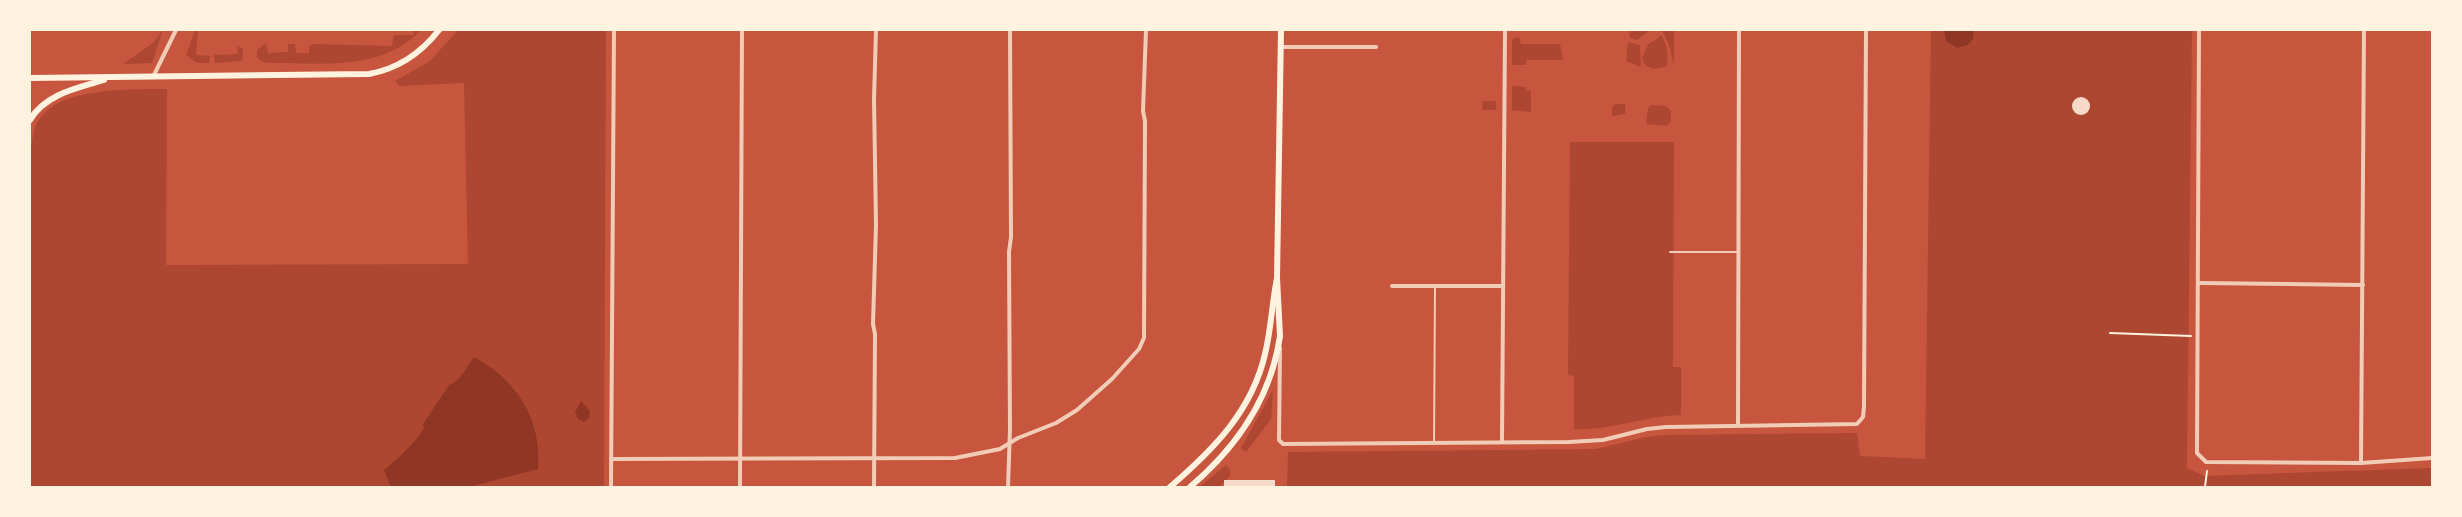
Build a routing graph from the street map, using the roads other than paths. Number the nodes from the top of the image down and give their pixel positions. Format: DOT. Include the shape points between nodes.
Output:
graph roads {
  1 [pos="176,30"];
  2 [pos="438,30"];
  3 [pos="614,30"];
  4 [pos="742,30"];
  5 [pos="876,30"];
  6 [pos="1010,30"];
  7 [pos="1146,30"];
  8 [pos="1281,30"];
  9 [pos="1505,30"];
  10 [pos="1739,30"];
  11 [pos="1866,30"];
  12 [pos="2199,30"];
  13 [pos="2364,30"];
  14 [pos="1281,47"];
  15 [pos="1376,47"];
  16 [pos="30,78"];
  17 [pos="112,78"];
  18 [pos="153,78"];
  19 [pos="30,120"];
  20 [pos="1670,252"];
  21 [pos="1738,252"];
  22 [pos="1277,278"];
  23 [pos="2199,283"];
  24 [pos="2363,285"];
  25 [pos="1392,286"];
  26 [pos="1435,286"];
  27 [pos="1503,286"];
  28 [pos="1280,336"];
  29 [pos="1738,424"];
  30 [pos="1502,441"];
  31 [pos="1010,443"];
  32 [pos="1434,443"];
  33 [pos="740,458"];
  34 [pos="874,458"];
  35 [pos="2432,458"];
  36 [pos="611,459"];
  37 [pos="2361,463"];
  38 [pos="611,487"];
  39 [pos="740,487"];
  40 [pos="874,487"];
  41 [pos="1008,487"];
  42 [pos="1170,487"];
  43 [pos="1190,487"];
  1 -- 18 [label="street"];
  2 -- 18 [label="main road" via="426,45 403,62 369,74"];
  3 -- 36 [label="street"];
  4 -- 33 [label="street"];
  5 -- 34 [label="street" via="876,218 872,324 875,334"];
  6 -- 31 [label="street"];
  7 -- 31 [label="street" via="1143,111 1146,239 1142,344 1112,380 1077,410"];
  8 -- 14 [label="main road"];
  9 -- 27 [label="street"];
  10 -- 21 [label="street"];
  11 -- 29 [label="street" via="1863,417 1857,424"];
  12 -- 23 [label="street"];
  13 -- 24 [label="street"];
  14 -- 15 [label="street"];
  14 -- 22 [label="main road"];
  16 -- 17 [label="main road"];
  17 -- 18 [label="main road"];
  17 -- 19 [label="main road" via="60,94 42,105"];
  20 -- 21 [label="lane"];
  21 -- 29 [label="street"];
  22 -- 28 [label="main road"];
  22 -- 42 [label="main road" via="1265,354 1256,384 1235,422 1198,463"];
  23 -- 24 [label="street"];
  23 -- 37 [label="street" via="2197,453 2202,460"];
  24 -- 37 [label="street"];
  25 -- 26 [label="street"];
  26 -- 27 [label="street"];
  26 -- 32 [label="lane"];
  27 -- 30 [label="street"];
  28 -- 32 [label="street" via="1279,440 1283,444"];
  28 -- 43 [label="main road" via="1273,370 1260,404 1227,451"];
  29 -- 30 [label="street" via="1647,429 1603,440 1577,442"];
  30 -- 32 [label="street"];
  31 -- 34 [label="street" via="1000,449 955,458"];
  31 -- 41 [label="street"];
  33 -- 34 [label="street"];
  33 -- 36 [label="street"];
  33 -- 39 [label="street"];
  34 -- 40 [label="street"];
  35 -- 37 [label="street"];
  36 -- 38 [label="street"];
}
